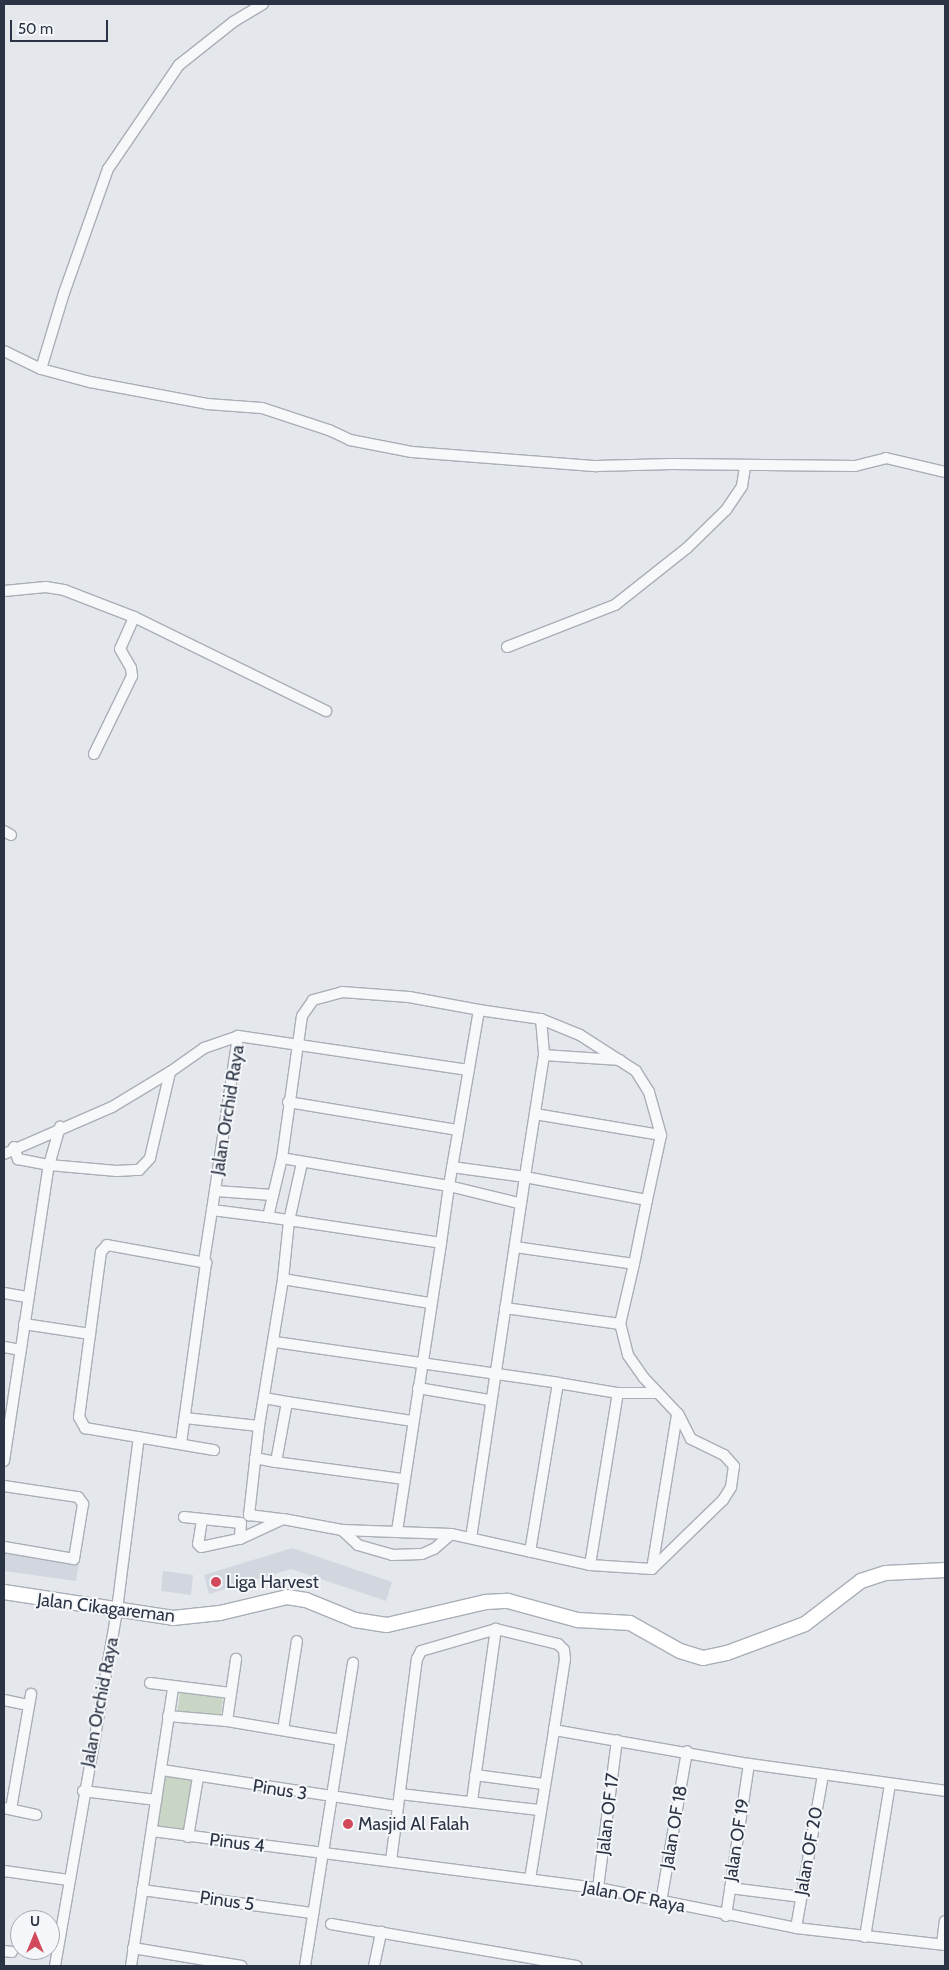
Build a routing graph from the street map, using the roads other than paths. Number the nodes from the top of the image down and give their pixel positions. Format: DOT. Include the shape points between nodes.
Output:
graph roads {
  1 [pos="263,4"];
  2 [pos="4,351"];
  3 [pos="41,369"];
  4 [pos="745,466"];
  5 [pos="945,472"];
  6 [pos="4,591"];
  7 [pos="134,618"];
  8 [pos="507,647"];
  9 [pos="326,711"];
  10 [pos="94,754"];
  11 [pos="479,1010"];
  12 [pos="541,1019"];
  13 [pos="238,1036"];
  14 [pos="297,1046"];
  15 [pos="544,1055"];
  16 [pos="622,1061"];
  17 [pos="469,1070"];
  18 [pos="170,1072"];
  19 [pos="288,1102"];
  20 [pos="535,1114"];
  21 [pos="60,1127"];
  22 [pos="458,1130"];
  23 [pos="661,1135"];
  24 [pos="14,1147"];
  25 [pos="4,1154"];
  26 [pos="282,1158"];
  27 [pos="302,1163"];
  28 [pos="49,1165"];
  29 [pos="452,1167"];
  30 [pos="525,1177"];
  31 [pos="449,1186"];
  32 [pos="216,1191"];
  33 [pos="272,1196"];
  34 [pos="647,1200"];
  35 [pos="519,1203"];
  36 [pos="212,1210"];
  37 [pos="268,1217"];
  38 [pos="289,1220"];
  39 [pos="441,1243"];
  40 [pos="515,1247"];
  41 [pos="204,1261"];
  42 [pos="634,1264"];
  43 [pos="283,1279"];
  44 [pos="4,1293"];
  45 [pos="27,1297"];
  46 [pos="430,1303"];
  47 [pos="505,1308"];
  48 [pos="24,1324"];
  49 [pos="620,1324"];
  50 [pos="90,1334"];
  51 [pos="275,1342"];
  52 [pos="4,1348"];
  53 [pos="21,1350"];
  54 [pos="421,1364"];
  55 [pos="496,1376"];
  56 [pos="558,1383"];
  57 [pos="418,1388"];
  58 [pos="618,1393"];
  59 [pos="657,1393"];
  60 [pos="264,1398"];
  61 [pos="489,1400"];
  62 [pos="287,1402"];
  63 [pos="8,1410"];
  64 [pos="678,1414"];
  65 [pos="185,1418"];
  66 [pos="412,1421"];
  67 [pos="259,1426"];
  68 [pos="139,1437"];
  69 [pos="181,1443"];
  70 [pos="214,1450"];
  71 [pos="255,1458"];
  72 [pos="4,1461"];
  73 [pos="276,1462"];
  74 [pos="403,1479"];
  75 [pos="4,1486"];
  76 [pos="249,1515"];
  77 [pos="184,1517"];
  78 [pos="202,1520"];
  79 [pos="283,1520"];
  80 [pos="241,1523"];
  81 [pos="342,1530"];
  82 [pos="398,1531"];
  83 [pos="451,1534"];
  84 [pos="471,1538"];
  85 [pos="240,1539"];
  86 [pos="4,1547"];
  87 [pos="530,1552"];
  88 [pos="590,1565"];
  89 [pos="652,1569"];
  90 [pos="945,1570"];
  91 [pos="4,1592"];
  92 [pos="118,1610"];
  93 [pos="496,1629"];
  94 [pos="297,1641"];
  95 [pos="236,1658"];
  96 [pos="353,1663"];
  97 [pos="150,1683"];
  98 [pos="173,1687"];
  99 [pos="230,1693"];
  100 [pos="31,1694"];
  101 [pos="4,1700"];
  102 [pos="28,1705"];
  103 [pos="168,1716"];
  104 [pos="227,1721"];
  105 [pos="283,1730"];
  106 [pos="554,1730"];
  107 [pos="340,1740"];
  108 [pos="617,1740"];
  109 [pos="687,1751"];
  110 [pos="749,1764"];
  111 [pos="162,1770"];
  112 [pos="475,1775"];
  113 [pos="823,1775"];
  114 [pos="198,1777"];
  115 [pos="543,1784"];
  116 [pos="890,1785"];
  117 [pos="83,1791"];
  118 [pos="945,1791"];
  119 [pos="400,1794"];
  120 [pos="331,1798"];
  121 [pos="156,1800"];
  122 [pos="472,1801"];
  123 [pos="398,1806"];
  124 [pos="7,1808"];
  125 [pos="539,1810"];
  126 [pos="36,1815"];
  127 [pos="152,1832"];
  128 [pos="188,1837"];
  129 [pos="323,1854"];
  130 [pos="391,1861"];
  131 [pos="4,1871"];
  132 [pos="530,1879"];
  133 [pos="68,1880"];
  134 [pos="598,1888"];
  135 [pos="730,1888"];
  136 [pos="142,1890"];
  137 [pos="801,1897"];
  138 [pos="661,1902"];
  139 [pos="312,1913"];
  140 [pos="726,1916"];
  141 [pos="945,1921"];
  142 [pos="331,1924"];
  143 [pos="796,1928"];
  144 [pos="381,1932"];
  145 [pos="865,1936"];
  146 [pos="943,1945"];
  147 [pos="133,1948"];
  148 [pos="55,1966"];
  149 [pos="131,1966"];
  150 [pos="242,1966"];
  151 [pos="305,1966"];
  152 [pos="374,1966"];
  153 [pos="576,1966"];
  1 -- 3 [label="street" via="233,22 179,65 108,169"];
  2 -- 3 [label="street"];
  3 -- 4 [label="street" via="207,404 262,408 350,440 393,449 490,460 596,466"];
  4 -- 5 [label="street" via="855,466 886,458"];
  4 -- 8 [label="street" via="742,486 726,510 687,548 615,605"];
  6 -- 7 [label="street" via="46,587 64,590"];
  7 -- 9 [label="street"];
  7 -- 10 [label="street" via="120,649 132,676"];
  11 -- 12 [label="street"];
  11 -- 14 [label="street" via="409,997 330,993 312,1000 306,1007"];
  11 -- 17 [label="street"];
  12 -- 15 [label="street"];
  12 -- 16 [label="street" via="580,1035"];
  13 -- 14 [label="street, Jalan Orchid Raya"];
  13 -- 18 [label="street" via="204,1048"];
  13 -- 32 [label="street, Jalan Orchid Raya"];
  14 -- 17 [label="street, Jalan Orchid Raya"];
  14 -- 19 [label="street"];
  15 -- 16 [label="street"];
  15 -- 20 [label="street"];
  16 -- 23 [label="street" via="644,1080"];
  17 -- 22 [label="street"];
  18 -- 21 [label="street" via="112,1106"];
  18 -- 28 [label="street" via="150,1158 142,1167 127,1172"];
  19 -- 22 [label="street"];
  19 -- 26 [label="street"];
  20 -- 23 [label="street"];
  20 -- 30 [label="street"];
  21 -- 24 [label="street"];
  21 -- 28 [label="street"];
  22 -- 29 [label="street"];
  23 -- 34 [label="street"];
  24 -- 25 [label="street"];
  24 -- 28 [label="street" via="18,1159"];
  26 -- 27 [label="street"];
  26 -- 33 [label="street"];
  27 -- 31 [label="street"];
  27 -- 38 [label="street"];
  28 -- 45 [label="street"];
  29 -- 30 [label="street"];
  29 -- 31 [label="street"];
  30 -- 34 [label="street"];
  30 -- 35 [label="street"];
  31 -- 35 [label="street"];
  31 -- 39 [label="street"];
  32 -- 33 [label="street"];
  32 -- 36 [label="street, Jalan Orchid Raya"];
  33 -- 37 [label="street"];
  34 -- 42 [label="street"];
  35 -- 40 [label="street"];
  36 -- 37 [label="street"];
  36 -- 41 [label="street, Jalan Orchid Raya"];
  37 -- 38 [label="street"];
  38 -- 39 [label="street"];
  38 -- 43 [label="street"];
  39 -- 46 [label="street"];
  40 -- 42 [label="street"];
  40 -- 47 [label="street"];
  41 -- 50 [label="street" via="107,1245 101,1252"];
  41 -- 65 [label="street, Jalan Orchid Raya" via="208,1269"];
  42 -- 49 [label="street"];
  43 -- 46 [label="street"];
  43 -- 51 [label="street"];
  44 -- 45 [label="street"];
  45 -- 48 [label="street"];
  46 -- 54 [label="street"];
  47 -- 49 [label="street"];
  47 -- 55 [label="street"];
  48 -- 50 [label="street"];
  48 -- 53 [label="street"];
  49 -- 59 [label="street" via="628,1355"];
  50 -- 68 [label="street" via="80,1422 91,1430"];
  51 -- 54 [label="street"];
  51 -- 60 [label="street"];
  52 -- 53 [label="street"];
  53 -- 63 [label="street"];
  54 -- 55 [label="street"];
  54 -- 57 [label="street"];
  55 -- 56 [label="street"];
  55 -- 61 [label="street"];
  56 -- 58 [label="street"];
  56 -- 87 [label="street"];
  57 -- 61 [label="street"];
  57 -- 66 [label="street"];
  58 -- 59 [label="street"];
  58 -- 88 [label="street"];
  59 -- 64 [label="street"];
  60 -- 62 [label="street"];
  60 -- 67 [label="street"];
  61 -- 84 [label="street"];
  62 -- 66 [label="street"];
  62 -- 73 [label="street"];
  63 -- 72 [label="street"];
  64 -- 89 [label="street"];
  64 -- 89 [label="street" via="691,1439 732,1460 734,1476 723,1500"];
  65 -- 67 [label="street"];
  65 -- 69 [label="street, Jalan Orchid Raya"];
  66 -- 74 [label="street"];
  67 -- 71 [label="street"];
  68 -- 69 [label="street"];
  68 -- 92 [label="street, Jalan Orchid Raya"];
  69 -- 70 [label="street"];
  71 -- 73 [label="street"];
  71 -- 76 [label="street"];
  73 -- 74 [label="street"];
  74 -- 82 [label="street"];
  75 -- 86 [label="street" via="78,1497 83,1504 74,1559"];
  76 -- 79 [label="street"];
  76 -- 80 [label="street"];
  77 -- 78 [label="street"];
  78 -- 80 [label="street"];
  78 -- 85 [label="street" via="198,1544 202,1547"];
  79 -- 81 [label="street"];
  79 -- 85 [label="street"];
  80 -- 85 [label="street"];
  81 -- 82 [label="street"];
  81 -- 83 [label="street" via="358,1545 392,1556 422,1554 434,1549"];
  82 -- 83 [label="street"];
  83 -- 84 [label="street"];
  84 -- 87 [label="street"];
  87 -- 88 [label="street"];
  88 -- 89 [label="street"];
  90 -- 92 [label="street, Jalan Cikagareman" via="886,1573 861,1581 805,1624 727,1653 703,1658 680,1651 630,1622 578,1620 502,1601 387,1625 355,1620 306,1600 287,1597 197,1617 173,1618"];
  91 -- 92 [label="street, Jalan Cikagareman"];
  92 -- 117 [label="street, Jalan Orchid Raya"];
  93 -- 106 [label="street" via="558,1644 564,1650"];
  93 -- 112 [label="street"];
  93 -- 119 [label="street" via="421,1651 417,1659"];
  94 -- 105 [label="street"];
  95 -- 99 [label="street"];
  96 -- 107 [label="street"];
  97 -- 98 [label="street"];
  98 -- 99 [label="street"];
  98 -- 103 [label="street"];
  99 -- 104 [label="street"];
  100 -- 102 [label="street"];
  101 -- 102 [label="street"];
  102 -- 124 [label="street"];
  103 -- 104 [label="street"];
  103 -- 111 [label="street"];
  104 -- 105 [label="street"];
  105 -- 107 [label="street"];
  106 -- 108 [label="street"];
  106 -- 115 [label="street"];
  107 -- 120 [label="street"];
  108 -- 109 [label="street"];
  108 -- 134 [label="street, Jalan OF 17"];
  109 -- 110 [label="street"];
  109 -- 138 [label="street, Jalan OF 18"];
  110 -- 113 [label="street"];
  110 -- 135 [label="street, Jalan OF 19"];
  111 -- 114 [label="street, Pinus 3"];
  111 -- 121 [label="street"];
  112 -- 115 [label="street"];
  112 -- 122 [label="street"];
  113 -- 116 [label="street"];
  113 -- 137 [label="street, Jalan OF 20"];
  114 -- 120 [label="street, Pinus 3"];
  114 -- 128 [label="street"];
  115 -- 125 [label="street"];
  116 -- 118 [label="street"];
  116 -- 145 [label="street"];
  117 -- 121 [label="street"];
  117 -- 133 [label="street, Jalan Orchid Raya"];
  119 -- 122 [label="street"];
  119 -- 123 [label="street"];
  120 -- 123 [label="street, Pinus 3"];
  120 -- 129 [label="street"];
  121 -- 127 [label="street"];
  122 -- 125 [label="street"];
  123 -- 130 [label="street"];
  124 -- 126 [label="street"];
  125 -- 132 [label="street"];
  127 -- 128 [label="street, Pinus 4"];
  127 -- 136 [label="street"];
  128 -- 129 [label="street, Pinus 4"];
  129 -- 130 [label="street, Jalan OF Raya"];
  129 -- 139 [label="street"];
  130 -- 132 [label="street, Jalan OF Raya"];
  131 -- 133 [label="street"];
  132 -- 134 [label="street, Jalan OF Raya"];
  133 -- 148 [label="street, Jalan Orchid Raya"];
  134 -- 138 [label="street, Jalan OF Raya"];
  135 -- 137 [label="street"];
  135 -- 140 [label="street, Jalan OF 19"];
  136 -- 139 [label="street, Pinus 5"];
  136 -- 147 [label="street"];
  137 -- 143 [label="street, Jalan OF 20"];
  138 -- 140 [label="street, Jalan OF Raya"];
  139 -- 151 [label="street"];
  140 -- 143 [label="street, Jalan OF Raya"];
  141 -- 146 [label="street"];
  142 -- 144 [label="street"];
  143 -- 145 [label="street, Jalan OF Raya"];
  144 -- 152 [label="street"];
  144 -- 153 [label="street"];
  145 -- 146 [label="street, Jalan OF Raya"];
  147 -- 149 [label="street"];
  147 -- 150 [label="street"];
}
